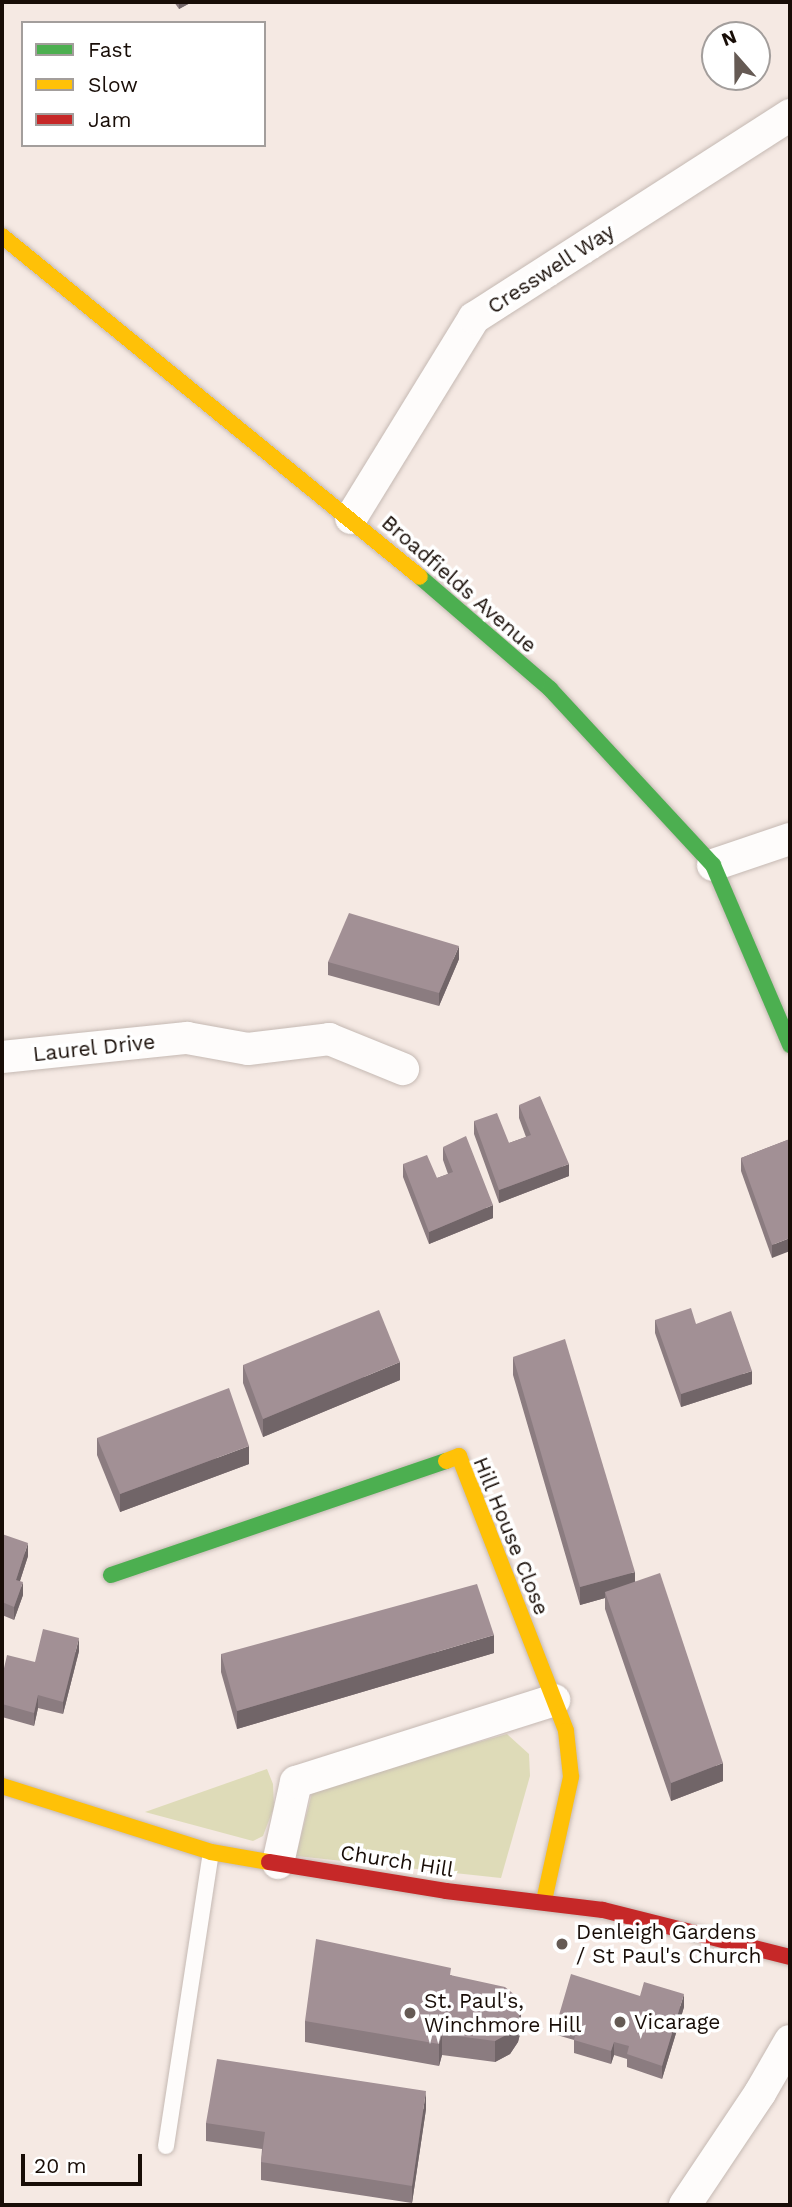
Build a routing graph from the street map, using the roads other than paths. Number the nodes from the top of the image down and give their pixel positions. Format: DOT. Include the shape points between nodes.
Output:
graph roads {
  1 [pos="790,115"];
  2 [pos="2,236"];
  3 [pos="351,518"];
  4 [pos="790,839"];
  5 [pos="713,865"];
  6 [pos="790,1045"];
  7 [pos="2,1057"];
  8 [pos="403,1069"];
  9 [pos="111,1575"];
  10 [pos="554,1700"];
  11 [pos="2,1786"];
  12 [pos="211,1852"];
  13 [pos="278,1863"];
  14 [pos="544,1901"];
  15 [pos="790,1957"];
  16 [pos="790,2041"];
  17 [pos="166,2146"];
  18 [pos="685,2205"];
  1 -- 3 [label="street, Cresswell Way" via="474,318"];
  2 -- 3 [label="street, Broadfields Avenue"];
  3 -- 5 [label="street, Broadfields Avenue" via="550,689"];
  4 -- 5 [label="street"];
  5 -- 6 [label="street, Broadfields Avenue"];
  7 -- 8 [label="street, Laurel Drive" via="187,1038 248,1049 329,1039"];
  9 -- 10 [label="street, Hill House Close" via="459,1456"];
  10 -- 13 [label="street" via="296,1782"];
  10 -- 14 [label="street, Hill House Close" via="566,1731 572,1777"];
  11 -- 12 [label="street, Church Hill"];
  12 -- 13 [label="street, Church Hill"];
  12 -- 17 [label="lane"];
  13 -- 14 [label="street, Church Hill" via="446,1892"];
  14 -- 15 [label="street, Church Hill" via="603,1910"];
  16 -- 18 [label="street"];
}
